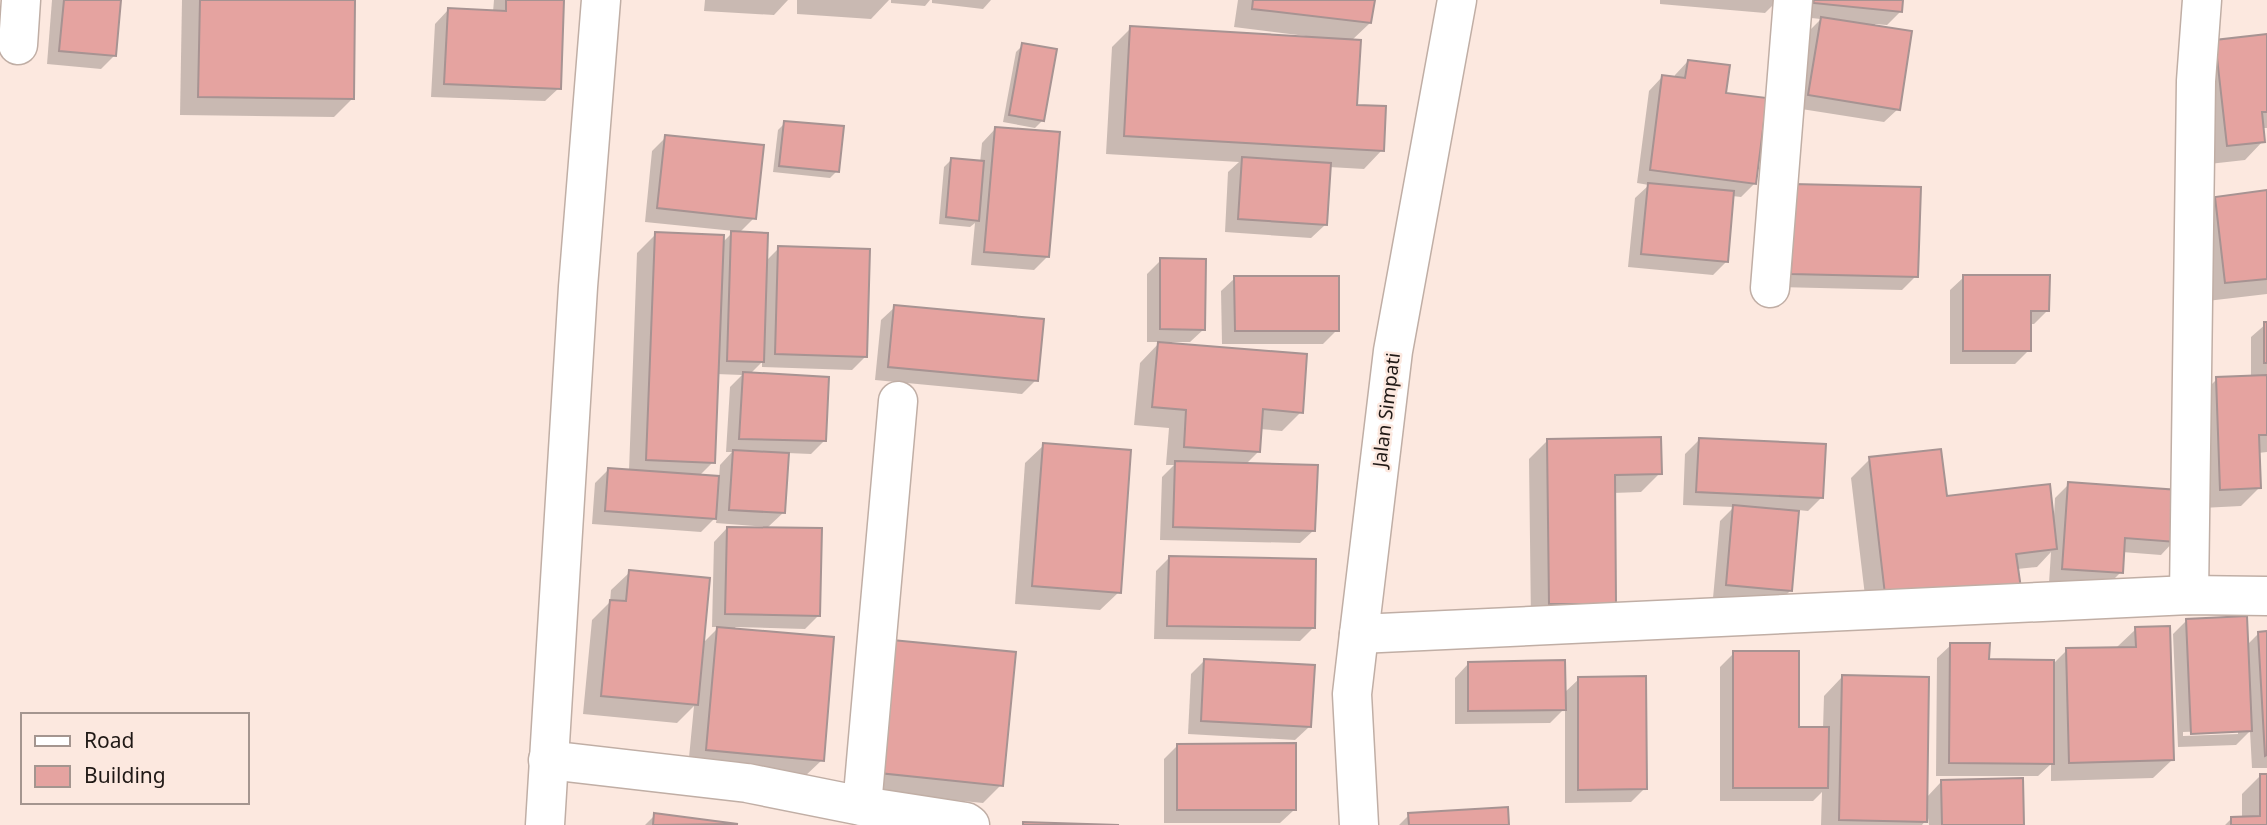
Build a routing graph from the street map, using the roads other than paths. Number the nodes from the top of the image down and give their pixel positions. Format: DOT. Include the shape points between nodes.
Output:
graph roads {
  1 [pos="21,0"];
  2 [pos="601,0"];
  3 [pos="1457,0"];
  4 [pos="1793,0"];
  5 [pos="2202,0"];
  6 [pos="19,45"];
  7 [pos="1770,288"];
  8 [pos="898,401"];
  9 [pos="2189,595"];
  10 [pos="2267,596"];
  11 [pos="1359,634"];
  12 [pos="548,760"];
  13 [pos="862,806"];
  14 [pos="545,825"];
  15 [pos="971,825"];
  16 [pos="1359,825"];
  1 -- 6 [label="street"];
  2 -- 12 [label="street"];
  3 -- 11 [label="street, Jalan Simpati" via="1393,351"];
  4 -- 7 [label="street"];
  5 -- 9 [label="street" via="2196,95"];
  8 -- 13 [label="street"];
  9 -- 10 [label="street"];
  9 -- 11 [label="street"];
  11 -- 16 [label="street, Jalan Simpati" via="1352,694"];
  12 -- 13 [label="street" via="747,783"];
  12 -- 14 [label="street"];
  13 -- 15 [label="street"];
}
